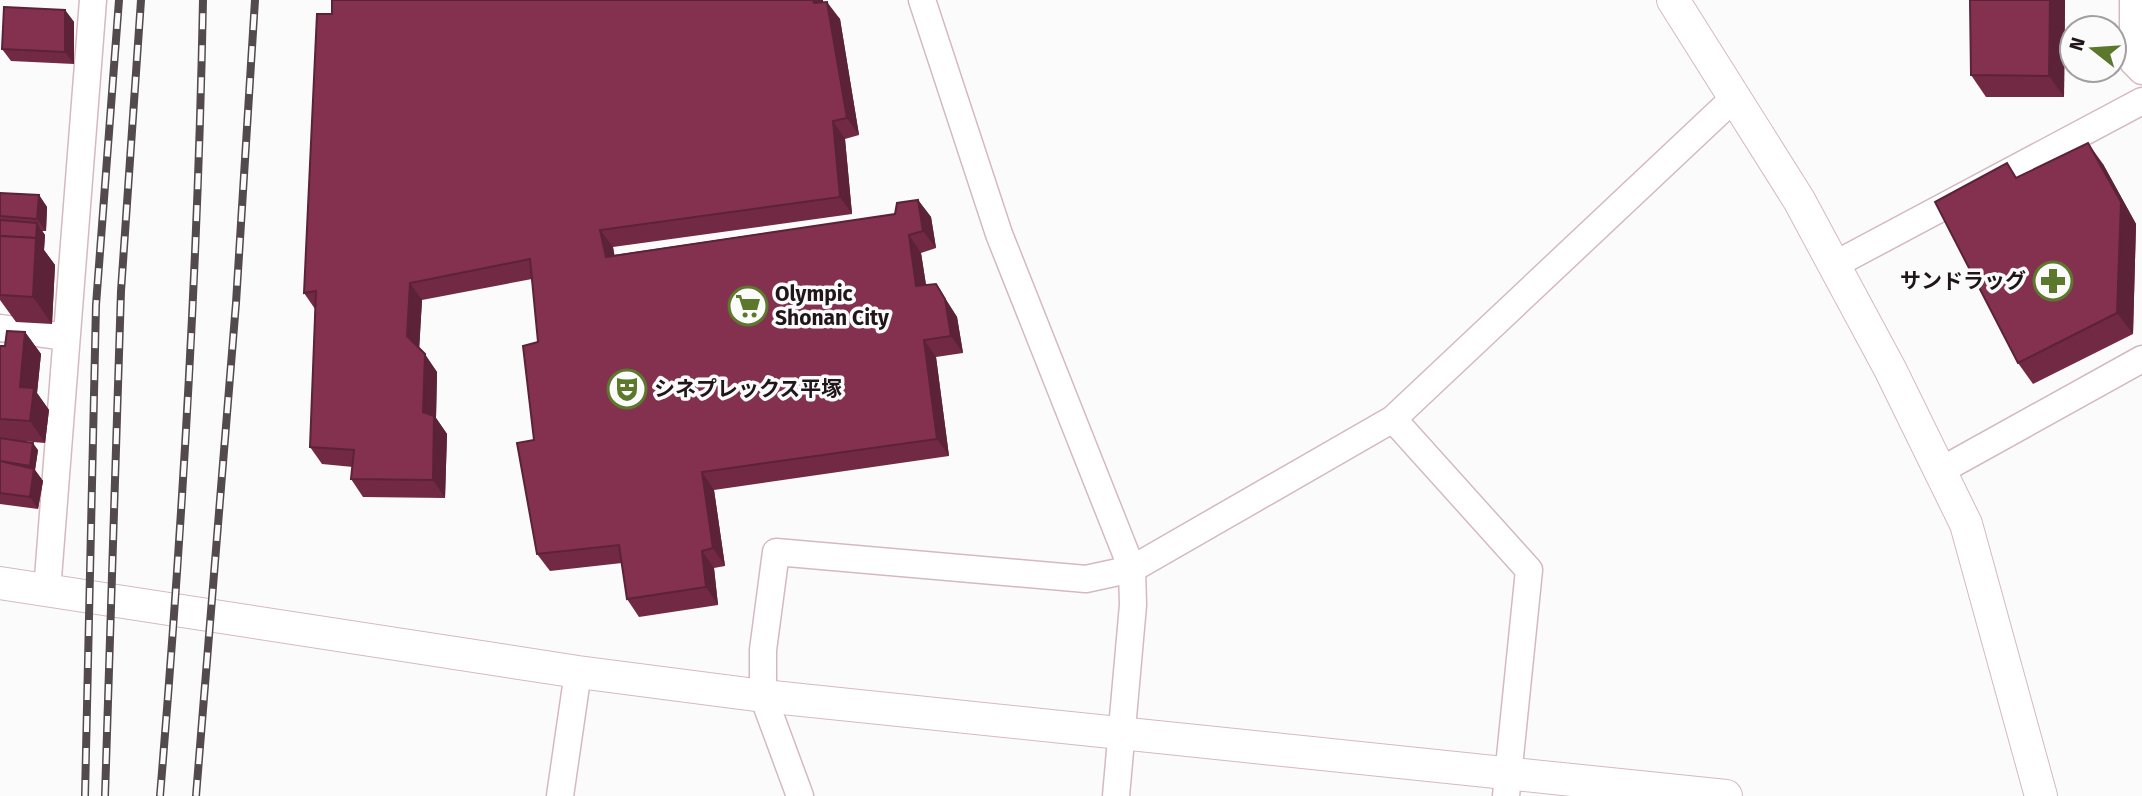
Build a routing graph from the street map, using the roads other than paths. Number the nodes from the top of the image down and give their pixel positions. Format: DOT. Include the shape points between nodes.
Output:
graph roads {
  1 [pos="87,0"];
  2 [pos="922,0"];
  3 [pos="1673,0"];
  4 [pos="2133,0"];
  5 [pos="2142,71"];
  6 [pos="1734,98"];
  7 [pos="2142,101"];
  8 [pos="1834,265"];
  9 [pos="0,327"];
  10 [pos="66,337"];
  11 [pos="2142,359"];
  12 [pos="1393,419"];
  13 [pos="1940,471"];
  14 [pos="1132,569"];
  15 [pos="1,587"];
  16 [pos="47,590"];
  17 [pos="578,672"];
  18 [pos="763,696"];
  19 [pos="1120,733"];
  20 [pos="1507,784"];
  21 [pos="559,796"];
  22 [pos="800,796"];
  23 [pos="1115,796"];
  24 [pos="1726,796"];
  25 [pos="2041,796"];
  1 -- 10 [label="street"];
  2 -- 14 [label="street" via="999,234"];
  3 -- 6 [label="street"];
  4 -- 5 [label="street" via="2133,62"];
  6 -- 8 [label="street"];
  6 -- 12 [label="street"];
  7 -- 8 [label="street"];
  8 -- 13 [label="street"];
  9 -- 10 [label="street"];
  10 -- 16 [label="street"];
  11 -- 13 [label="street"];
  12 -- 14 [label="street"];
  12 -- 20 [label="street" via="1529,570"];
  13 -- 25 [label="street" via="1966,524"];
  14 -- 18 [label="street" via="1086,579 776,552 763,650"];
  14 -- 19 [label="street" via="1133,605"];
  15 -- 16 [label="street"];
  16 -- 17 [label="street"];
  17 -- 18 [label="street"];
  17 -- 21 [label="street"];
  18 -- 19 [label="street"];
  18 -- 22 [label="street"];
  19 -- 20 [label="street"];
  19 -- 23 [label="street"];
  20 -- 24 [label="street"];
}
